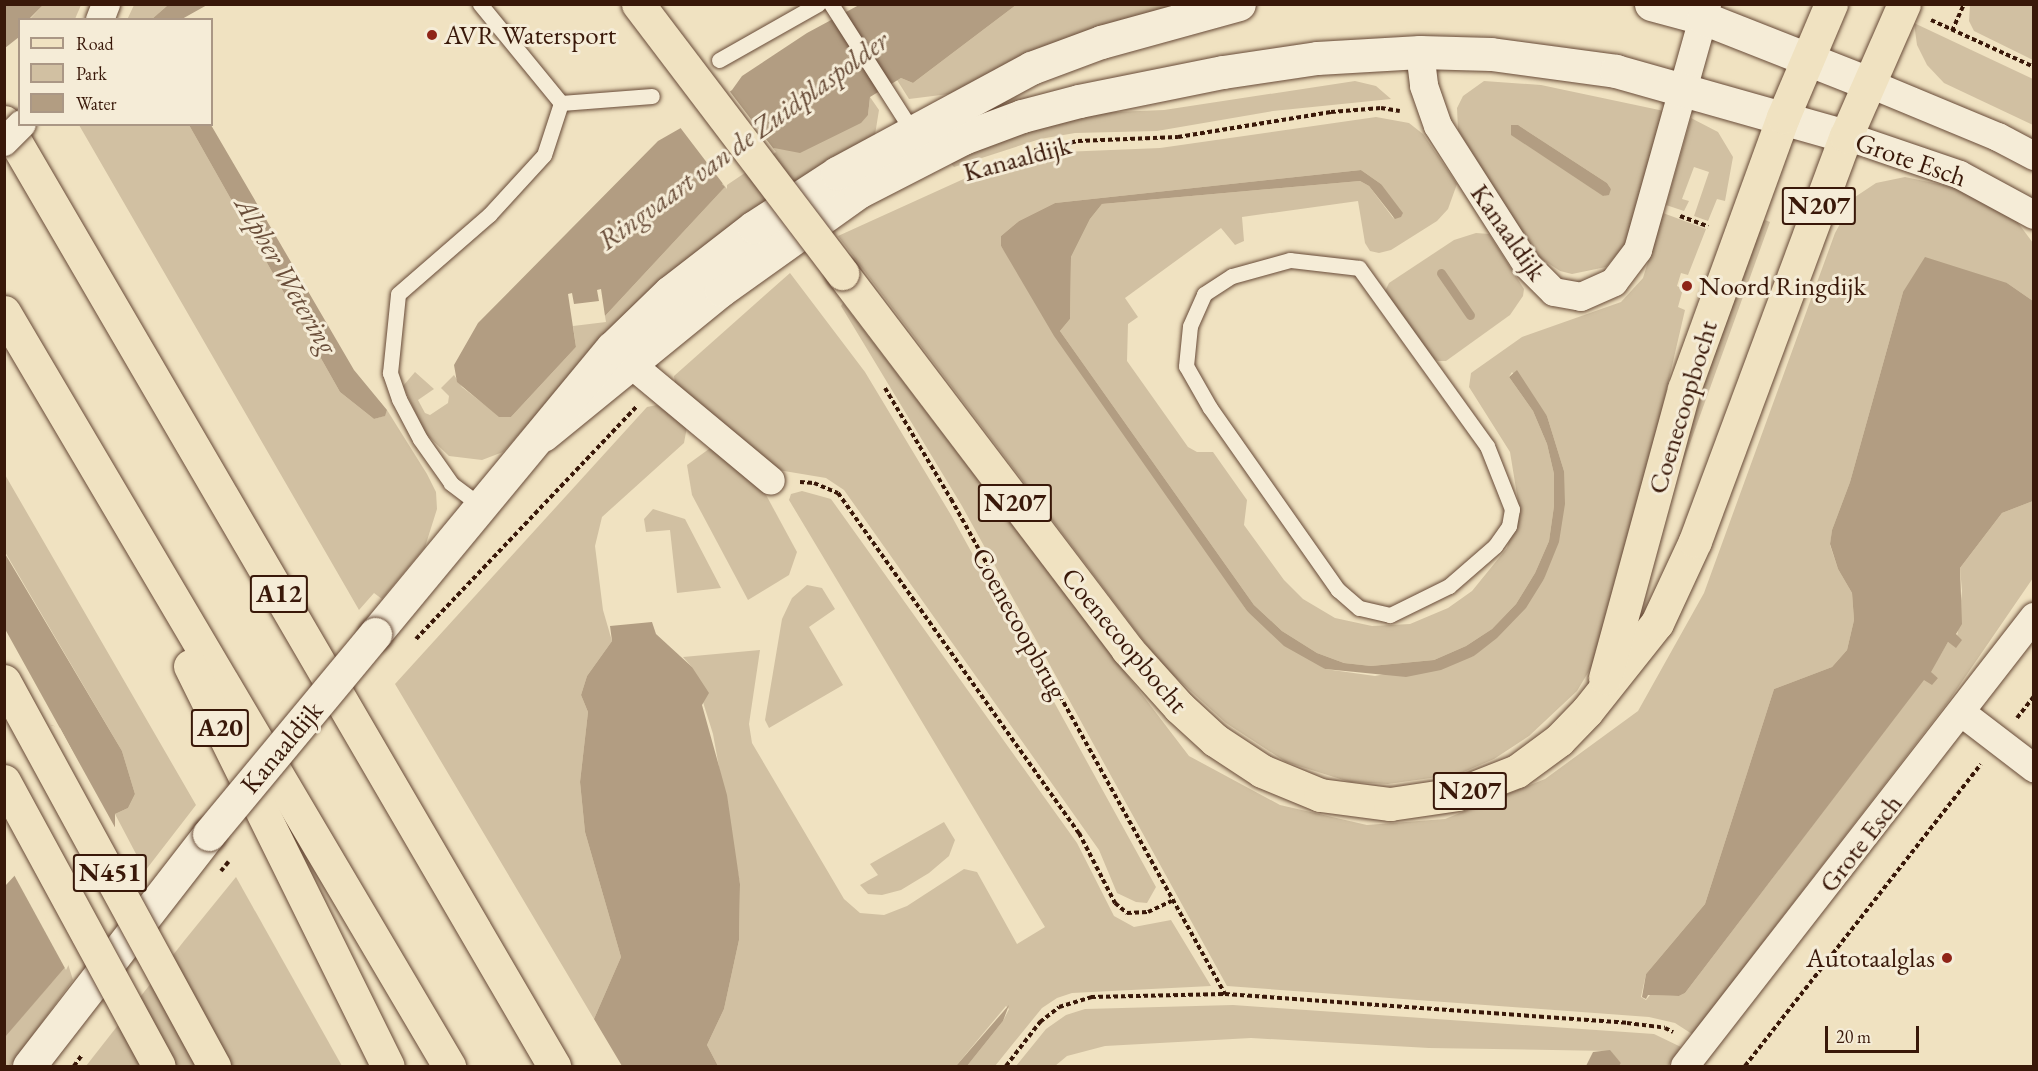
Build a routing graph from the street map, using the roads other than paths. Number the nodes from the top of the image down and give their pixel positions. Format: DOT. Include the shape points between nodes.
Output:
graph roads {
  1 [pos="480,4"];
  2 [pos="638,4"];
  3 [pos="818,4"];
  4 [pos="831,4"];
  5 [pos="1239,4"];
  6 [pos="1651,4"];
  7 [pos="1831,4"];
  8 [pos="1903,6"];
  9 [pos="1705,11"];
  10 [pos="1420,52"];
  11 [pos="1806,59"];
  12 [pos="719,60"];
  13 [pos="1868,83"];
  14 [pos="1684,88"];
  15 [pos="652,96"];
  16 [pos="561,103"];
  17 [pos="1783,117"];
  18 [pos="4,122"];
  19 [pos="20,126"];
  20 [pos="911,130"];
  21 [pos="1846,136"];
  22 [pos="4,142"];
  23 [pos="2034,156"];
  24 [pos="2034,215"];
  25 [pos="4,312"];
  26 [pos="621,356"];
  27 [pos="1443,382"];
  28 [pos="86,451"];
  29 [pos="771,481"];
  30 [pos="480,506"];
  31 [pos="2034,617"];
  32 [pos="4,681"];
  33 [pos="1600,694"];
  34 [pos="1962,713"];
  35 [pos="2034,768"];
  36 [pos="4,781"];
  37 [pos="1691,1058"];
  38 [pos="29,1066"];
  39 [pos="159,1066"];
  40 [pos="214,1066"];
  41 [pos="388,1066"];
  42 [pos="449,1066"];
  43 [pos="554,1066"];
  1 -- 16 [label="lane"];
  2 -- 33 [label="main road, Coenecoopbocht / N207, bridge" via="1146,673 1215,740 1262,771 1308,792 1354,802 1390,804 1441,799 1489,784 1529,763 1566,734"];
  3 -- 12 [label="lane"];
  4 -- 20 [label="lane"];
  5 -- 20 [label="main road, Kanaaldijk" via="1056,57"];
  6 -- 9 [label="main road"];
  7 -- 11 [label="main road, N207"];
  8 -- 13 [label="main road, N207"];
  9 -- 11 [label="main road"];
  9 -- 14 [label="street"];
  10 -- 14 [label="main road, Kanaaldijk" via="1532,57 1616,71"];
  10 -- 14 [label="street, Kanaaldijk" via="1424,86 1441,131 1533,274 1554,292 1568,297 1602,291 1628,267 1638,250"];
  10 -- 20 [label="main road, Kanaaldijk" via="1296,60 1134,90 1022,116"];
  11 -- 13 [label="main road"];
  11 -- 17 [label="main road, Coenecoopbocht / N207"];
  13 -- 21 [label="main road, N207"];
  13 -- 23 [label="street, Grote Esch"];
  14 -- 17 [label="main road, Kanaaldijk"];
  15 -- 16 [label="lane"];
  16 -- 30 [label="lane" via="544,155 489,215 398,294 390,373 399,399 420,439 451,483"];
  17 -- 21 [label="main road, Grote Esch"];
  17 -- 33 [label="main road, Coenecoopbocht / N207" via="1673,420 1626,611"];
  18 -- 43 [label="main road, A12"];
  19 -- 22 [label="street, bridge"];
  20 -- 26 [label="main road, Kanaaldijk" via="868,186"];
  21 -- 24 [label="street, Grote Esch" via="1969,178"];
  21 -- 33 [label="main road, Coenecoopbocht / N207" via="1687,562 1658,623"];
  25 -- 28 [label="main road"];
  26 -- 29 [label="street"];
  26 -- 30 [label="main road, Kanaaldijk"];
  27 -- 27 [label="lane" via="1487,446 1512,509 1509,526 1495,546 1449,586 1422,603 1390,615 1359,608 1328,577 1210,408 1186,366 1190,326 1204,294 1232,276 1290,260 1359,268"];
  28 -- 41 [label="main road, A20"];
  28 -- 42 [label="main road"];
  30 -- 38 [label="main road, Kanaaldijk, bridge" via="209,834"];
  31 -- 34 [label="street, Grote Esch"];
  32 -- 40 [label="main road, N451, bridge"];
  34 -- 35 [label="street"];
  34 -- 37 [label="street, Grote Esch"];
  36 -- 39 [label="main road, N451, bridge"];
}
